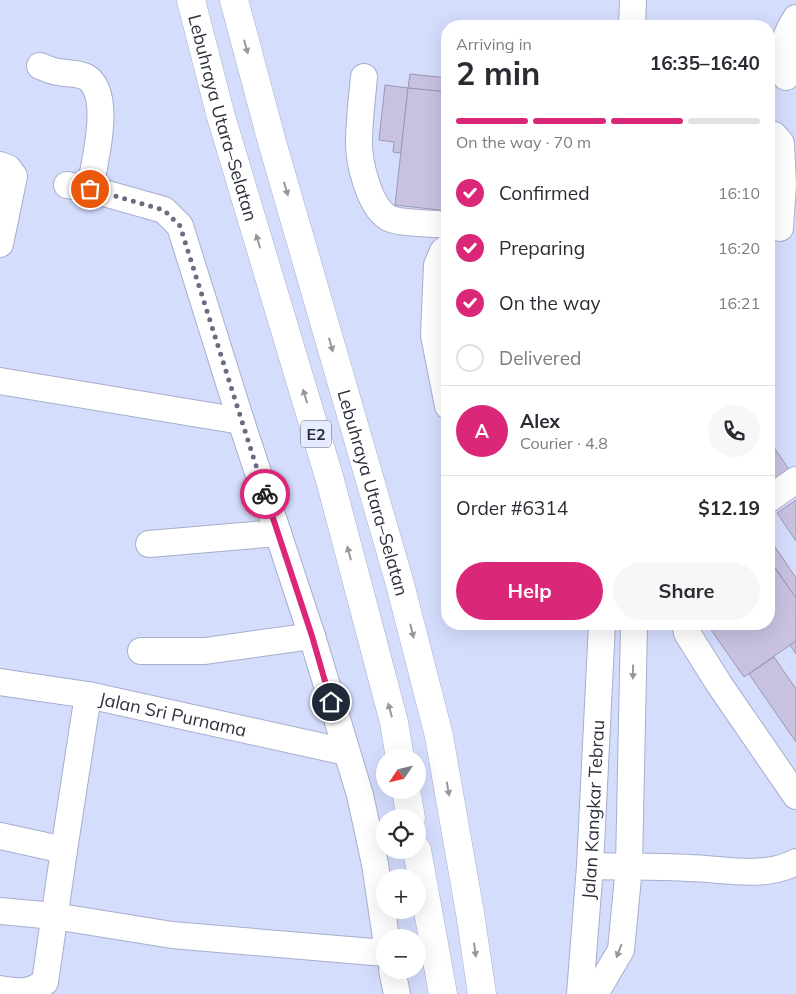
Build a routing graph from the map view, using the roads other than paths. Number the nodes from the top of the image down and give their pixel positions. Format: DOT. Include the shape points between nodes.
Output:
graph roads {
  1 [pos="191,0"];
  2 [pos="234,0"];
  3 [pos="633,0"];
  4 [pos="632,20"];
  5 [pos="785,28"];
  6 [pos="40,66"];
  7 [pos="364,77"];
  8 [pos="784,79"];
  9 [pos="775,136"];
  10 [pos="0,165"];
  11 [pos="441,224"];
  12 [pos="780,228"];
  13 [pos="0,244"];
  14 [pos="441,256"];
  15 [pos="441,370"];
  16 [pos="0,381"];
  17 [pos="241,421"];
  18 [pos="796,480"];
  19 [pos="775,495"];
  20 [pos="278,533"];
  21 [pos="149,544"];
  22 [pos="602,630"];
  23 [pos="634,630"];
  24 [pos="686,630"];
  25 [pos="312,636"];
  26 [pos="141,651"];
  27 [pos="0,682"];
  28 [pos="88,695"];
  29 [pos="398,749"];
  30 [pos="346,752"];
  31 [pos="796,796"];
  32 [pos="630,821"];
  33 [pos="0,836"];
  34 [pos="64,850"];
  35 [pos="419,859"];
  36 [pos="796,862"];
  37 [pos="590,866"];
  38 [pos="629,867"];
  39 [pos="661,867"];
  40 [pos="626,903"];
  41 [pos="0,911"];
  42 [pos="54,916"];
  43 [pos="385,929"];
  44 [pos="376,952"];
  45 [pos="394,979"];
  46 [pos="0,989"];
  47 [pos="397,994"];
  48 [pos="443,994"];
  49 [pos="482,994"];
  50 [pos="580,994"];
  51 [pos="595,994"];
  29 -- 1 [label="highway, Lebuhraya Utara–Selatan / E2, one-way" via="330,480 220,113"];
  2 -- 49 [label="highway, Lebuhraya Utara–Selatan / E2, one-way" via="400,584 439,736"];
  3 -- 4 [label="street"];
  5 -- 8 [label="street" via="782,50"];
  6 -- 17 [label="street" via="83,76 89,79 97,92 101,111 79,187 164,210 180,226"];
  7 -- 11 [label="street" via="359,144 366,182 376,204 388,218"];
  9 -- 12 [label="street" via="781,143"];
  10 -- 13 [label="street" via="8,168 14,176"];
  14 -- 15 [label="street" via="437,265 434,335"];
  16 -- 17 [label="street"];
  17 -- 20 [label="street"];
  18 -- 19 [label="street"];
  20 -- 21 [label="street"];
  20 -- 25 [label="street"];
  22 -- 37 [label="street, Jalan Kangkar Tebrau"];
  23 -- 32 [label="street, one-way"];
  24 -- 31 [label="street" via="719,684"];
  25 -- 26 [label="street" via="205,651"];
  25 -- 30 [label="street"];
  27 -- 28 [label="street, Jalan Sri Purnama"];
  28 -- 30 [label="street, Jalan Sri Purnama"];
  28 -- 34 [label="street"];
  30 -- 43 [label="street" via="362,803"];
  32 -- 38 [label="street"];
  32 -- 39 [label="street" via="640,846"];
  33 -- 34 [label="street"];
  34 -- 42 [label="street"];
  35 -- 48 [label="highway"];
  36 -- 39 [label="street" via="767,872"];
  37 -- 38 [label="street"];
  37 -- 50 [label="street, Jalan Kangkar Tebrau"];
  38 -- 39 [label="street"];
  38 -- 40 [label="street"];
  39 -- 40 [label="street"];
  40 -- 51 [label="street, one-way" via="621,950"];
  41 -- 42 [label="street"];
  42 -- 44 [label="street" via="172,934"];
  42 -- 46 [label="street" via="45,982 35,991 23,993"];
  45 -- 47 [label="street"];
}
